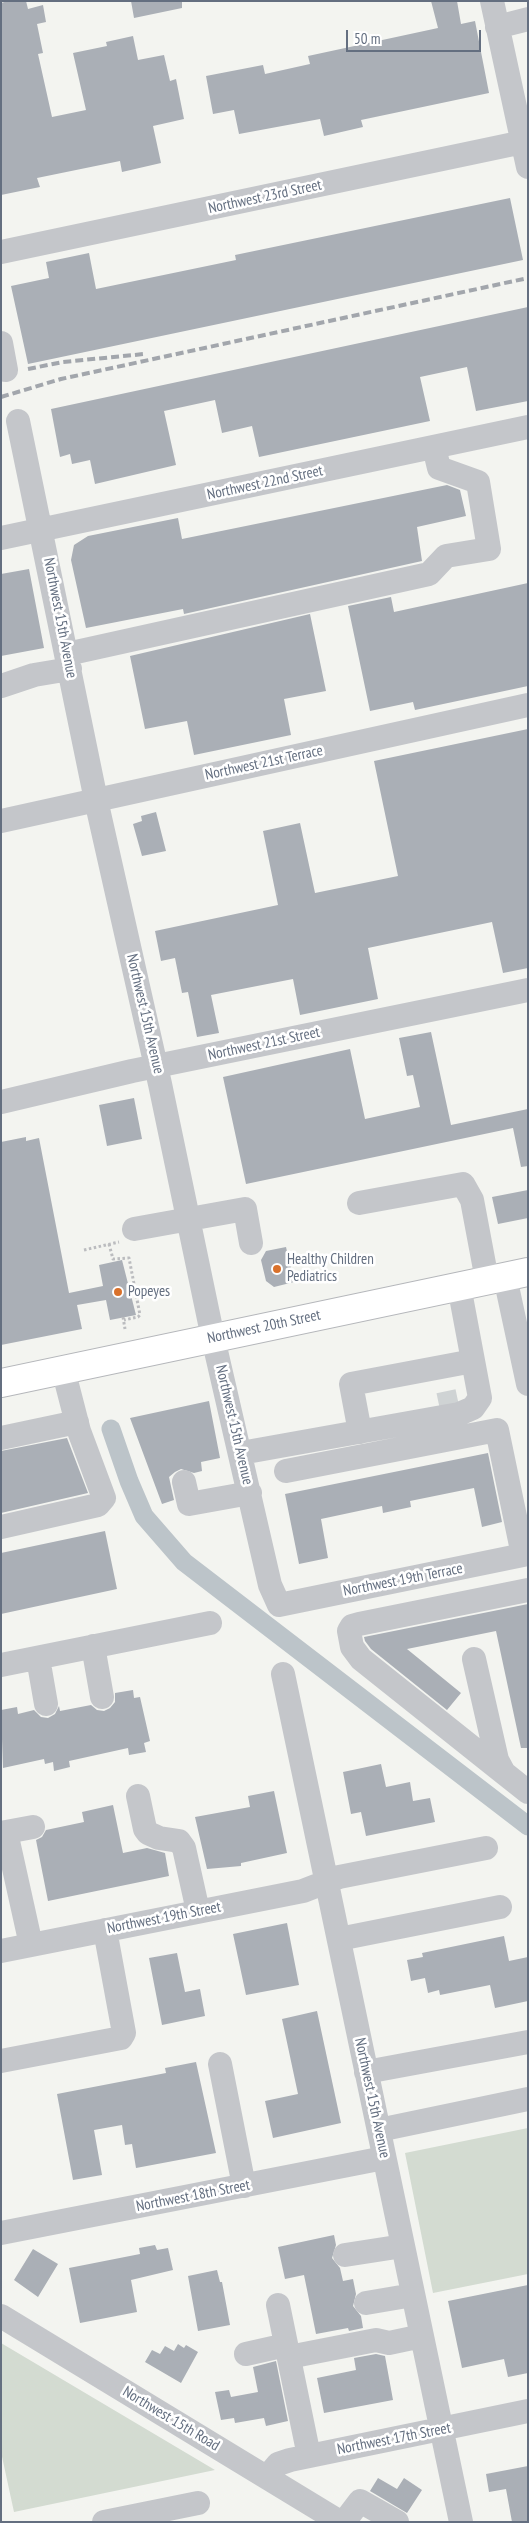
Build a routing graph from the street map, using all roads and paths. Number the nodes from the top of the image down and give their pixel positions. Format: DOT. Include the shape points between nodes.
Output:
graph roads {
  1 [pos="492,1"];
  2 [pos="528,19"];
  3 [pos="497,27"];
  4 [pos="525,142"];
  5 [pos="528,167"];
  6 [pos="1,252"];
  7 [pos="1,343"];
  8 [pos="6,370"];
  9 [pos="18,422"];
  10 [pos="528,427"];
  11 [pos="434,447"];
  12 [pos="42,529"];
  13 [pos="1,538"];
  14 [pos="68,661"];
  15 [pos="1,686"];
  16 [pos="528,705"];
  17 [pos="96,800"];
  18 [pos="1,821"];
  19 [pos="528,990"];
  20 [pos="156,1067"];
  21 [pos="1,1102"];
  22 [pos="359,1203"];
  23 [pos="188,1218"];
  24 [pos="134,1228"];
  25 [pos="251,1242"];
  26 [pos="84,1250"];
  27 [pos="507,1276"];
  28 [pos="459,1286"];
  29 [pos="125,1328"];
  30 [pos="522,1329"];
  31 [pos="213,1338"];
  32 [pos="473,1361"];
  33 [pos="63,1369"];
  34 [pos="1,1383"];
  35 [pos="528,1384"];
  36 [pos="459,1401"];
  37 [pos="77,1422"];
  38 [pos="384,1427"];
  39 [pos="360,1432"];
  40 [pos="1,1438"];
  41 [pos="241,1453"];
  42 [pos="286,1471"];
  43 [pos="184,1482"];
  44 [pos="250,1493"];
  45 [pos="1,1527"];
  46 [pos="526,1555"];
  47 [pos="528,1590"];
  48 [pos="279,1605"];
  49 [pos="210,1622"];
  50 [pos="93,1646"];
  51 [pos="38,1658"];
  52 [pos="474,1659"];
  53 [pos="1,1665"];
  54 [pos="283,1674"];
  55 [pos="102,1697"];
  56 [pos="46,1704"];
  57 [pos="504,1773"];
  58 [pos="528,1792"];
  59 [pos="138,1796"];
  60 [pos="33,1827"];
  61 [pos="4,1833"];
  62 [pos="486,1848"];
  63 [pos="327,1882"];
  64 [pos="500,1907"];
  65 [pos="198,1912"];
  66 [pos="105,1930"];
  67 [pos="338,1939"];
  68 [pos="31,1945"];
  69 [pos="1,1951"];
  70 [pos="528,2042"];
  71 [pos="1,2061"];
  72 [pos="220,2064"];
  73 [pos="366,2072"];
  74 [pos="528,2099"];
  75 [pos="378,2130"];
  76 [pos="384,2158"];
  77 [pos="244,2186"];
  78 [pos="1,2234"];
  79 [pos="403,2246"];
  80 [pos="345,2255"];
  81 [pos="413,2295"];
  82 [pos="366,2303"];
  83 [pos="278,2305"];
  84 [pos="1,2316"];
  85 [pos="422,2336"];
  86 [pos="290,2351"];
  87 [pos="246,2354"];
  88 [pos="528,2411"];
  89 [pos="441,2429"];
  90 [pos="308,2456"];
  91 [pos="267,2477"];
  92 [pos="198,2502"];
  93 [pos="104,2522"];
  94 [pos="342,2522"];
  95 [pos="397,2522"];
  96 [pos="460,2522"];
  1 -- 3 [label="street"];
  2 -- 3 [label="street"];
  3 -- 4 [label="street"];
  4 -- 5 [label="street"];
  4 -- 6 [label="street, Northwest 23rd Street"];
  7 -- 8 [label="street"];
  9 -- 12 [label="street, Northwest 15th Avenue"];
  10 -- 11 [label="street, Northwest 22nd Street"];
  11 -- 12 [label="street, Northwest 22nd Street"];
  11 -- 14 [label="street" via="439,468 478,482 489,549 446,556 428,574"];
  12 -- 13 [label="street, Northwest 22nd Street"];
  12 -- 14 [label="street, Northwest 15th Avenue"];
  14 -- 15 [label="street"];
  14 -- 17 [label="street, Northwest 15th Avenue"];
  16 -- 17 [label="street, Northwest 21st Terrace"];
  17 -- 18 [label="street, Northwest 21st Terrace"];
  17 -- 20 [label="street, Northwest 15th Avenue"];
  19 -- 20 [label="street, Northwest 21st Street"];
  20 -- 21 [label="street, Northwest 21st Street"];
  20 -- 23 [label="street, Northwest 15th Avenue"];
  22 -- 27 [label="street" via="463,1184"];
  23 -- 24 [label="street"];
  23 -- 25 [label="street" via="245,1209"];
  23 -- 31 [label="street, Northwest 15th Avenue"];
  26 -- 29 [label="path" via="110,1244 112,1259 128,1258 140,1315 123,1319"];
  27 -- 28 [label="main road, Northwest 20th Street"];
  27 -- 30 [label="street"];
  28 -- 31 [label="main road, Northwest 20th Street"];
  28 -- 32 [label="street"];
  30 -- 35 [label="street"];
  31 -- 33 [label="main road, Northwest 20th Street"];
  31 -- 41 [label="street, Northwest 15th Avenue"];
  32 -- 36 [label="street"];
  32 -- 39 [label="street" via="351,1384"];
  33 -- 34 [label="main road, Northwest 20th Street"];
  33 -- 37 [label="street"];
  36 -- 38 [label="street" via="415,1410"];
  36 -- 38 [label="street" via="472,1408 459,1414"];
  37 -- 40 [label="street"];
  37 -- 45 [label="street" via="104,1498 98,1505"];
  38 -- 39 [label="street"];
  39 -- 41 [label="street"];
  41 -- 44 [label="street, Northwest 15th Avenue"];
  42 -- 46 [label="street" via="497,1430"];
  43 -- 44 [label="street" via="189,1504"];
  44 -- 48 [label="street, Northwest 15th Avenue" via="270,1585"];
  46 -- 48 [label="street, Northwest 19th Terrace"];
  47 -- 57 [label="street" via="359,1624 349,1631 352,1647 361,1659"];
  49 -- 50 [label="street"];
  50 -- 51 [label="street"];
  50 -- 55 [label="street"];
  51 -- 53 [label="street"];
  51 -- 56 [label="street"];
  52 -- 57 [label="street" via="497,1760"];
  54 -- 63 [label="street, Northwest 15th Avenue"];
  57 -- 58 [label="street"];
  59 -- 65 [label="street" via="148,1833 179,1841 184,1848"];
  60 -- 61 [label="street"];
  61 -- 68 [label="street"];
  62 -- 63 [label="street, Northwest 19th Street"];
  63 -- 65 [label="street, Northwest 19th Street" via="310,1889"];
  63 -- 67 [label="street, Northwest 15th Avenue"];
  64 -- 67 [label="street"];
  65 -- 66 [label="street, Northwest 19th Street"];
  66 -- 68 [label="street, Northwest 19th Street"];
  66 -- 71 [label="street" via="124,2033 121,2038"];
  67 -- 73 [label="street, Northwest 15th Avenue"];
  68 -- 69 [label="street, Northwest 19th Street"];
  70 -- 73 [label="street"];
  72 -- 77 [label="street"];
  73 -- 75 [label="street, Northwest 15th Avenue"];
  74 -- 75 [label="street"];
  75 -- 76 [label="street, Northwest 15th Avenue"];
  76 -- 77 [label="street, Northwest 18th Street"];
  76 -- 79 [label="street, Northwest 15th Avenue"];
  77 -- 78 [label="street, Northwest 18th Street"];
  79 -- 80 [label="street"];
  79 -- 81 [label="street, Northwest 15th Avenue"];
  81 -- 82 [label="street"];
  81 -- 85 [label="street, Northwest 15th Avenue"];
  83 -- 86 [label="street"];
  84 -- 91 [label="street, Northwest 15th Road"];
  85 -- 86 [label="street" via="389,2343 376,2340"];
  85 -- 89 [label="street, Northwest 15th Avenue"];
  86 -- 87 [label="street"];
  86 -- 90 [label="street"];
  88 -- 89 [label="street, Northwest 17th Street"];
  89 -- 90 [label="street, Northwest 17th Street"];
  89 -- 96 [label="street, Northwest 15th Avenue"];
  90 -- 91 [label="street, Northwest 17th Street" via="278,2464"];
  91 -- 94 [label="street, Northwest 15th Road"];
  92 -- 93 [label="street"];
  94 -- 95 [label="street" via="360,2501"];
}
